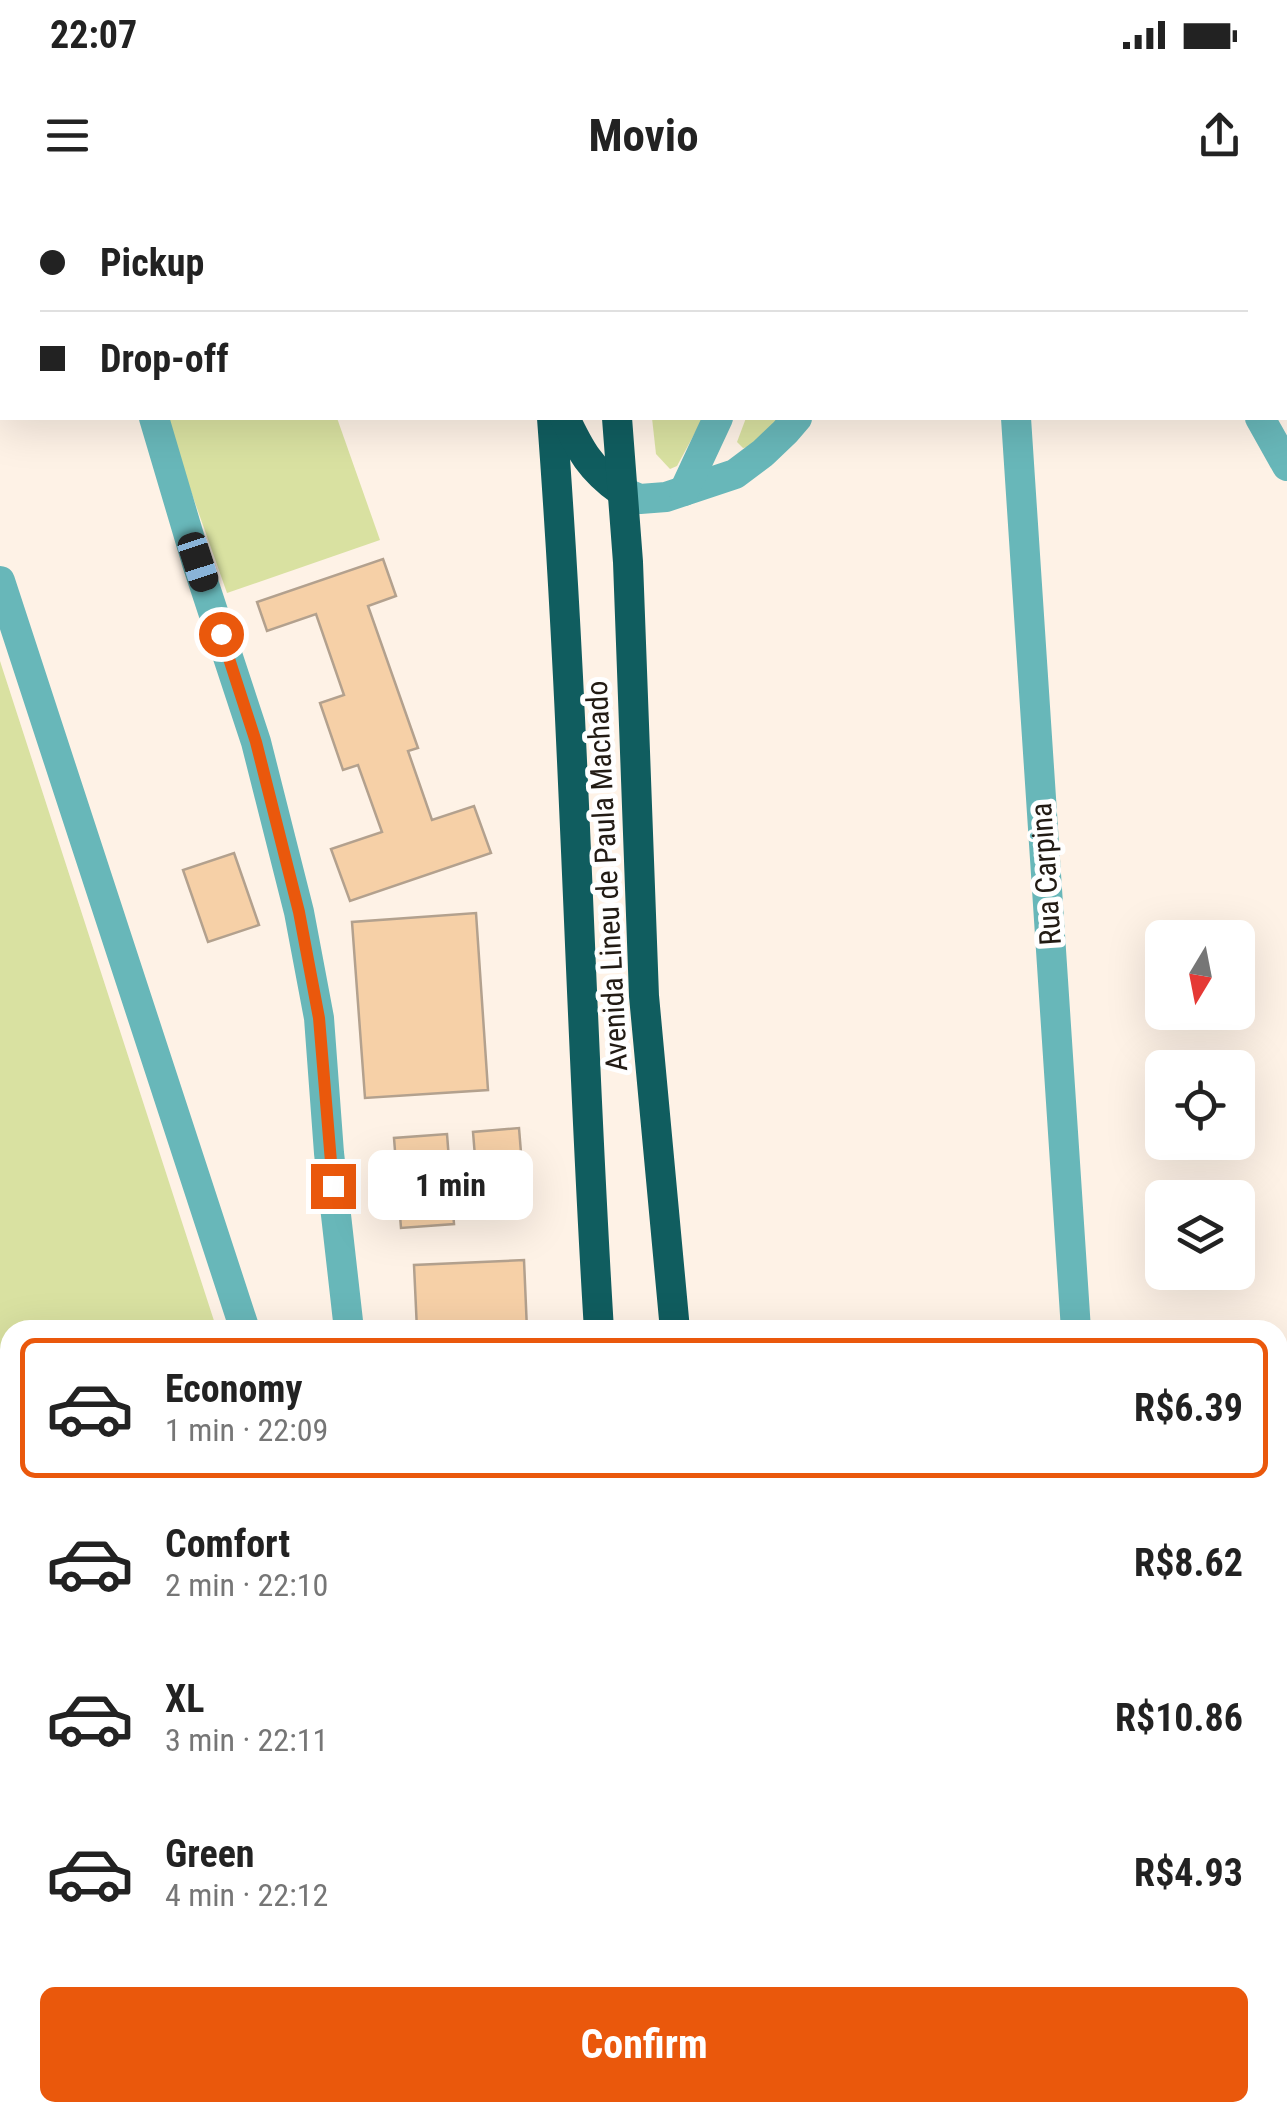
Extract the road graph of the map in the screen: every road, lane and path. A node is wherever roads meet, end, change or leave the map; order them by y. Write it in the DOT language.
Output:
graph roads {
  1 [pos="155,420"];
  2 [pos="552,420"];
  3 [pos="565,420"];
  4 [pos="617,420"];
  5 [pos="717,420"];
  6 [pos="795,420"];
  7 [pos="1016,420"];
  8 [pos="1261,420"];
  9 [pos="1287,466"];
  10 [pos="621,491"];
  11 [pos="684,492"];
  12 [pos="0,582"];
  13 [pos="242,1320"];
  14 [pos="349,1320"];
  15 [pos="599,1320"];
  16 [pos="674,1320"];
  17 [pos="1075,1320"];
  1 -- 14 [label="street"];
  2 -- 15 [label="highway, Avenida Lineu de Paula Machado"];
  3 -- 10 [label="highway"];
  4 -- 10 [label="highway, Avenida Lineu de Paula Machado"];
  5 -- 11 [label="street"];
  6 -- 11 [label="street"];
  7 -- 17 [label="street, Rua Carpina"];
  8 -- 9 [label="street"];
  10 -- 11 [label="street"];
  10 -- 16 [label="highway, Avenida Lineu de Paula Machado"];
  12 -- 13 [label="street"];
}
